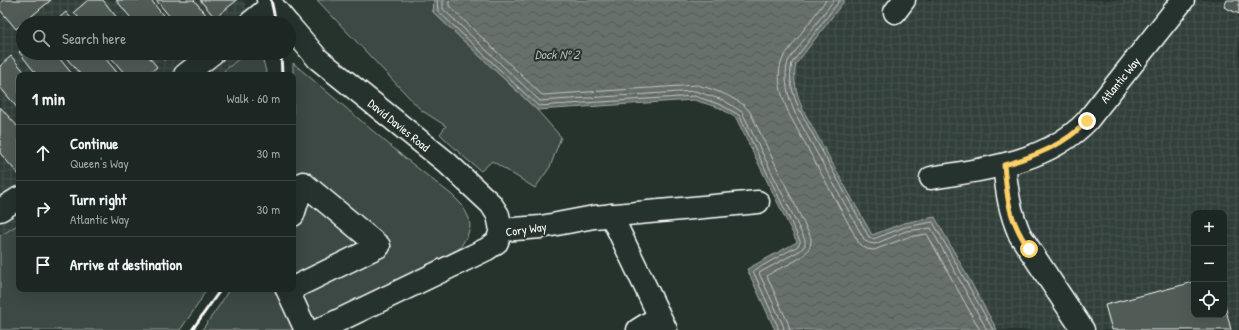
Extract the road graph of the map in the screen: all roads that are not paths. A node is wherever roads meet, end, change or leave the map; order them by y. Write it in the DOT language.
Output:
graph roads {
  1 [pos="1183,0"];
  2 [pos="270,2"];
  3 [pos="257,16"];
  4 [pos="281,16"];
  5 [pos="296,34"];
  6 [pos="204,60"];
  7 [pos="189,72"];
  8 [pos="1004,165"];
  9 [pos="931,178"];
  10 [pos="16,200"];
  11 [pos="758,202"];
  12 [pos="296,206"];
  13 [pos="0,210"];
  14 [pos="611,215"];
  15 [pos="501,230"];
  16 [pos="296,286"];
  17 [pos="291,292"];
  18 [pos="662,324"];
  19 [pos="306,330"];
  20 [pos="319,330"];
  21 [pos="638,330"];
  22 [pos="1083,330"];
  1 -- 8 [label="street, Atlantic Way"];
  2 -- 3 [label="street"];
  2 -- 4 [label="street, David Davies Road"];
  5 -- 15 [label="street, David Davies Road"];
  6 -- 7 [label="street"];
  8 -- 9 [label="street, Atlantic Way"];
  8 -- 22 [label="street"];
  10 -- 13 [label="street"];
  11 -- 14 [label="street, Cory Way"];
  12 -- 16 [label="street"];
  14 -- 15 [label="street, Cory Way"];
  14 -- 18 [label="street"];
  15 -- 20 [label="street, Cory Way"];
  17 -- 19 [label="street"];
  18 -- 21 [label="street"];
}
